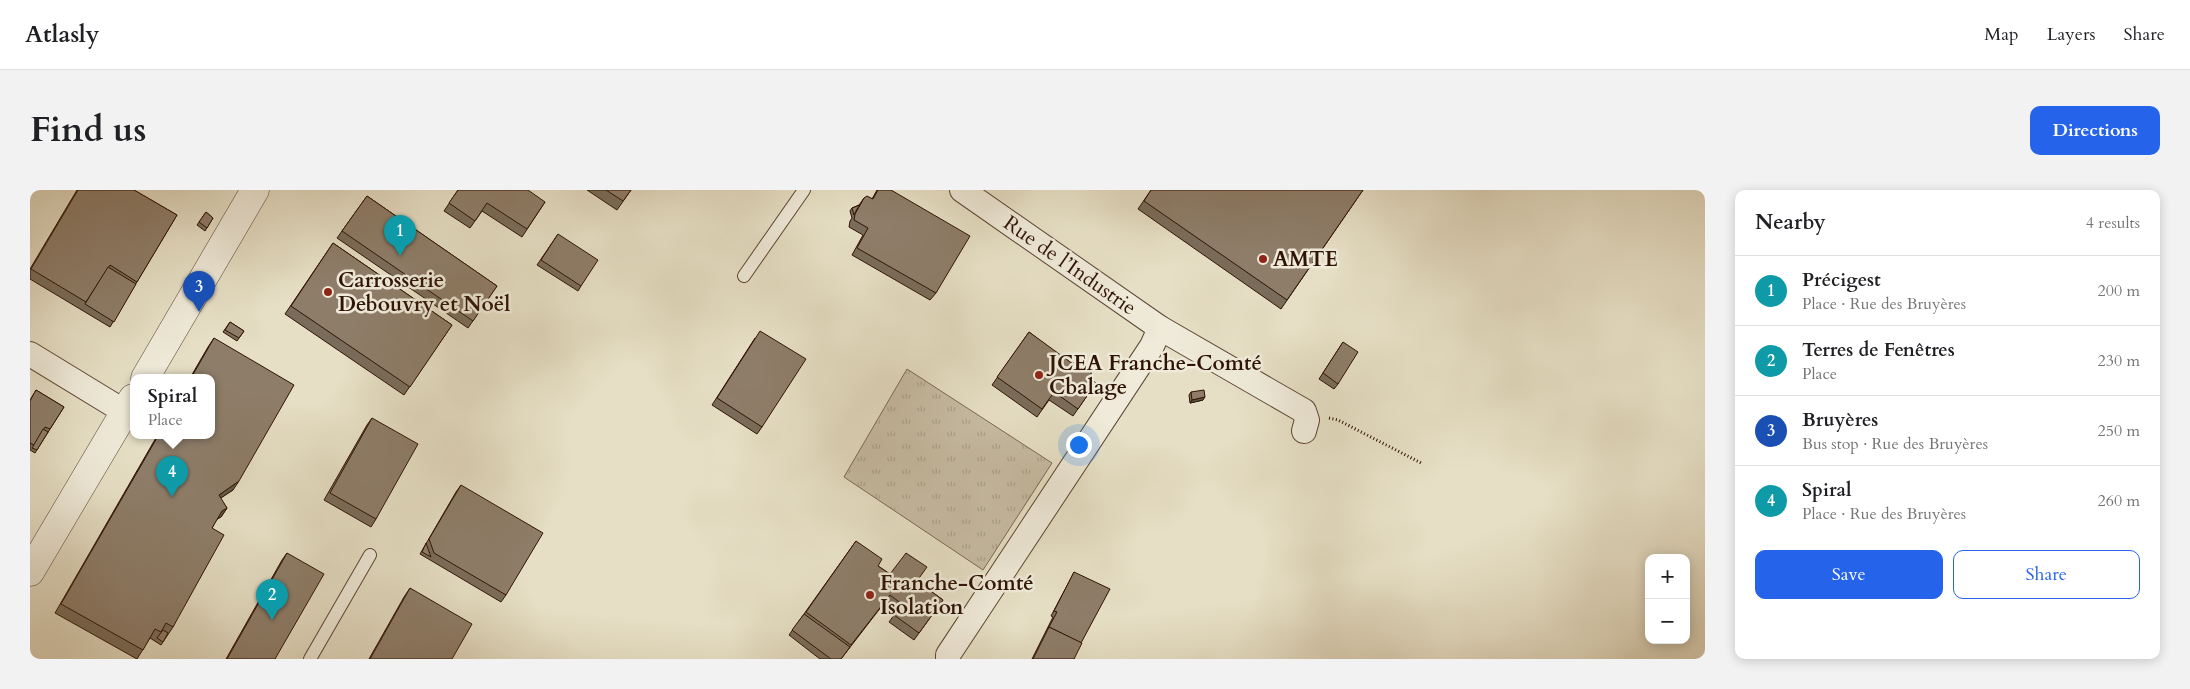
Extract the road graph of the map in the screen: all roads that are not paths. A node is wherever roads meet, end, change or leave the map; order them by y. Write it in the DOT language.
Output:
graph roads {
  1 [pos="255,190"];
  2 [pos="804,190"];
  3 [pos="962,190"];
  4 [pos="744,276"];
  5 [pos="1156,337"];
  6 [pos="30,354"];
  7 [pos="147,374"];
  8 [pos="129,405"];
  9 [pos="1304,421"];
  10 [pos="370,556"];
  11 [pos="30,572"];
  12 [pos="310,659"];
  13 [pos="948,659"];
  1 -- 7 [label="street"];
  2 -- 4 [label="lane"];
  3 -- 5 [label="street, Rue de l’Industrie"];
  5 -- 9 [label="street, Rue de l’Industrie"];
  5 -- 13 [label="street"];
  6 -- 8 [label="street"];
  8 -- 11 [label="street"];
  10 -- 12 [label="lane"];
}
